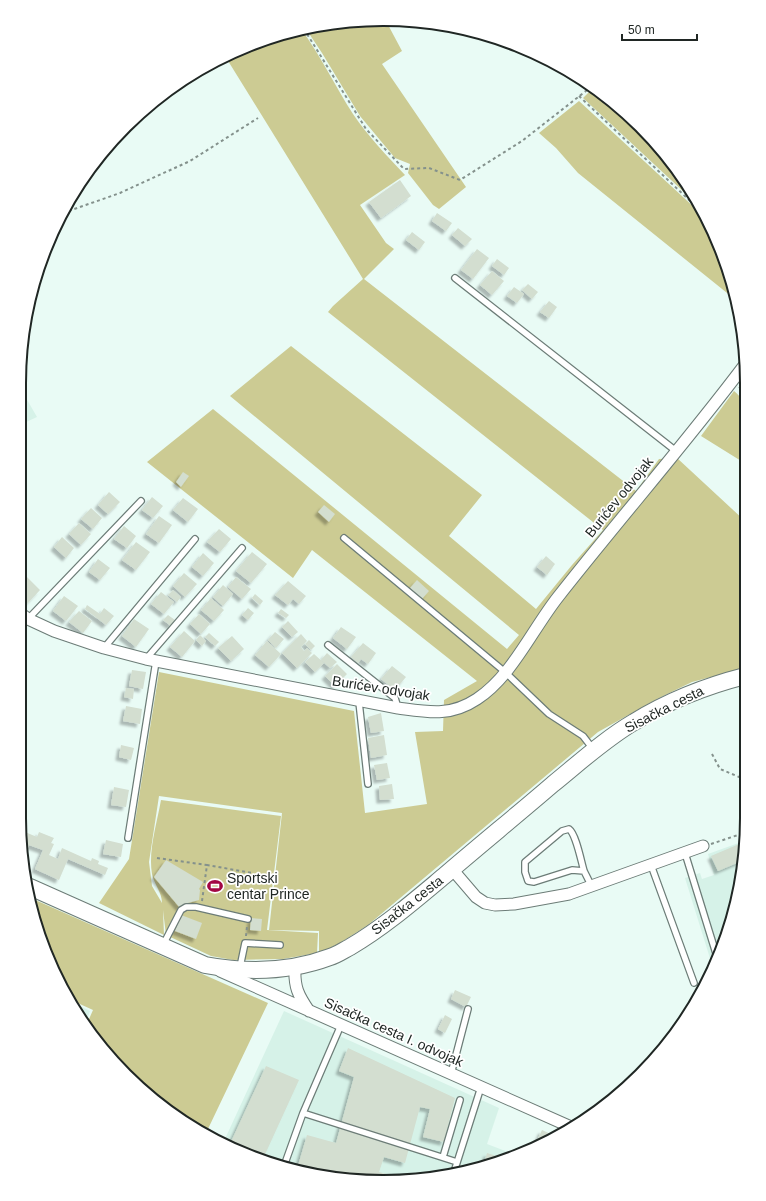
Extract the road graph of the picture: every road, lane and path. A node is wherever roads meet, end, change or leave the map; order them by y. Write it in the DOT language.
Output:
graph roads {
  1 [pos="307,34"];
  2 [pos="587,90"];
  3 [pos="579,96"];
  4 [pos="258,118"];
  5 [pos="689,200"];
  6 [pos="70,212"];
  7 [pos="455,278"];
  8 [pos="739,371"];
  9 [pos="676,451"];
  10 [pos="141,501"];
  11 [pos="195,538"];
  12 [pos="344,538"];
  13 [pos="242,548"];
  14 [pos="26,614"];
  15 [pos="26,617"];
  16 [pos="328,645"];
  17 [pos="104,648"];
  18 [pos="151,660"];
  19 [pos="505,672"];
  20 [pos="740,677"];
  21 [pos="359,702"];
  22 [pos="398,708"];
  23 [pos="594,750"];
  24 [pos="712,754"];
  25 [pos="740,777"];
  26 [pos="368,784"];
  27 [pos="739,834"];
  28 [pos="128,838"];
  29 [pos="702,846"];
  30 [pos="685,853"];
  31 [pos="157,858"];
  32 [pos="207,865"];
  33 [pos="651,865"];
  34 [pos="452,869"];
  35 [pos="584,871"];
  36 [pos="252,873"];
  37 [pos="591,885"];
  38 [pos="33,888"];
  39 [pos="202,896"];
  40 [pos="248,919"];
  41 [pos="245,943"];
  42 [pos="163,945"];
  43 [pos="280,945"];
  44 [pos="715,950"];
  45 [pos="205,965"];
  46 [pos="295,967"];
  47 [pos="239,970"];
  48 [pos="694,983"];
  49 [pos="468,1009"];
  50 [pos="309,1011"];
  51 [pos="341,1025"];
  52 [pos="451,1074"];
  53 [pos="481,1087"];
  54 [pos="460,1100"];
  55 [pos="303,1114"];
  56 [pos="566,1125"];
  57 [pos="443,1157"];
  58 [pos="286,1161"];
  59 [pos="457,1162"];
  60 [pos="455,1167"];
  1 -- 3 [label="path"];
  2 -- 3 [label="path"];
  3 -- 5 [label="path"];
  4 -- 6 [label="path"];
  7 -- 9 [label="lane"];
  8 -- 9 [label="street, Burićev odvojak"];
  9 -- 19 [label="street, Burićev odvojak"];
  10 -- 14 [label="lane"];
  11 -- 17 [label="lane"];
  12 -- 19 [label="lane"];
  13 -- 18 [label="lane"];
  15 -- 17 [label="street, Burićev odvojak"];
  16 -- 22 [label="lane"];
  17 -- 18 [label="street, Burićev odvojak"];
  18 -- 21 [label="street, Burićev odvojak"];
  18 -- 28 [label="lane"];
  19 -- 22 [label="street, Burićev odvojak"];
  19 -- 23 [label="lane"];
  20 -- 23 [label="main road, Sisačka cesta"];
  21 -- 22 [label="street, Burićev odvojak"];
  21 -- 26 [label="lane"];
  23 -- 34 [label="main road, Sisačka cesta"];
  24 -- 25 [label="path"];
  27 -- 29 [label="path"];
  29 -- 30 [label="street"];
  30 -- 33 [label="street"];
  30 -- 44 [label="lane"];
  31 -- 32 [label="path"];
  32 -- 36 [label="path"];
  32 -- 39 [label="path"];
  33 -- 37 [label="street"];
  33 -- 48 [label="lane"];
  34 -- 37 [label="street"];
  34 -- 46 [label="main road, Sisačka cesta"];
  35 -- 35 [label="lane"];
  35 -- 37 [label="lane"];
  38 -- 42 [label="main road, Sisačka cesta"];
  40 -- 41 [label="path"];
  40 -- 42 [label="lane"];
  41 -- 43 [label="lane"];
  41 -- 47 [label="lane"];
  42 -- 45 [label="main road, Sisačka cesta"];
  45 -- 47 [label="main road, Sisačka cesta"];
  45 -- 50 [label="street, Sisačka cesta I. odvojak"];
  46 -- 47 [label="main road, Sisačka cesta"];
  46 -- 50 [label="street"];
  49 -- 52 [label="lane"];
  50 -- 51 [label="street, Sisačka cesta I. odvojak"];
  51 -- 52 [label="street, Sisačka cesta I. odvojak"];
  51 -- 55 [label="lane"];
  52 -- 53 [label="street, Sisačka cesta I. odvojak"];
  53 -- 56 [label="street, Sisačka cesta I. odvojak"];
  53 -- 59 [label="lane"];
  54 -- 57 [label="lane"];
  55 -- 57 [label="lane"];
  55 -- 58 [label="lane"];
  57 -- 59 [label="lane"];
  59 -- 60 [label="lane"];
}
